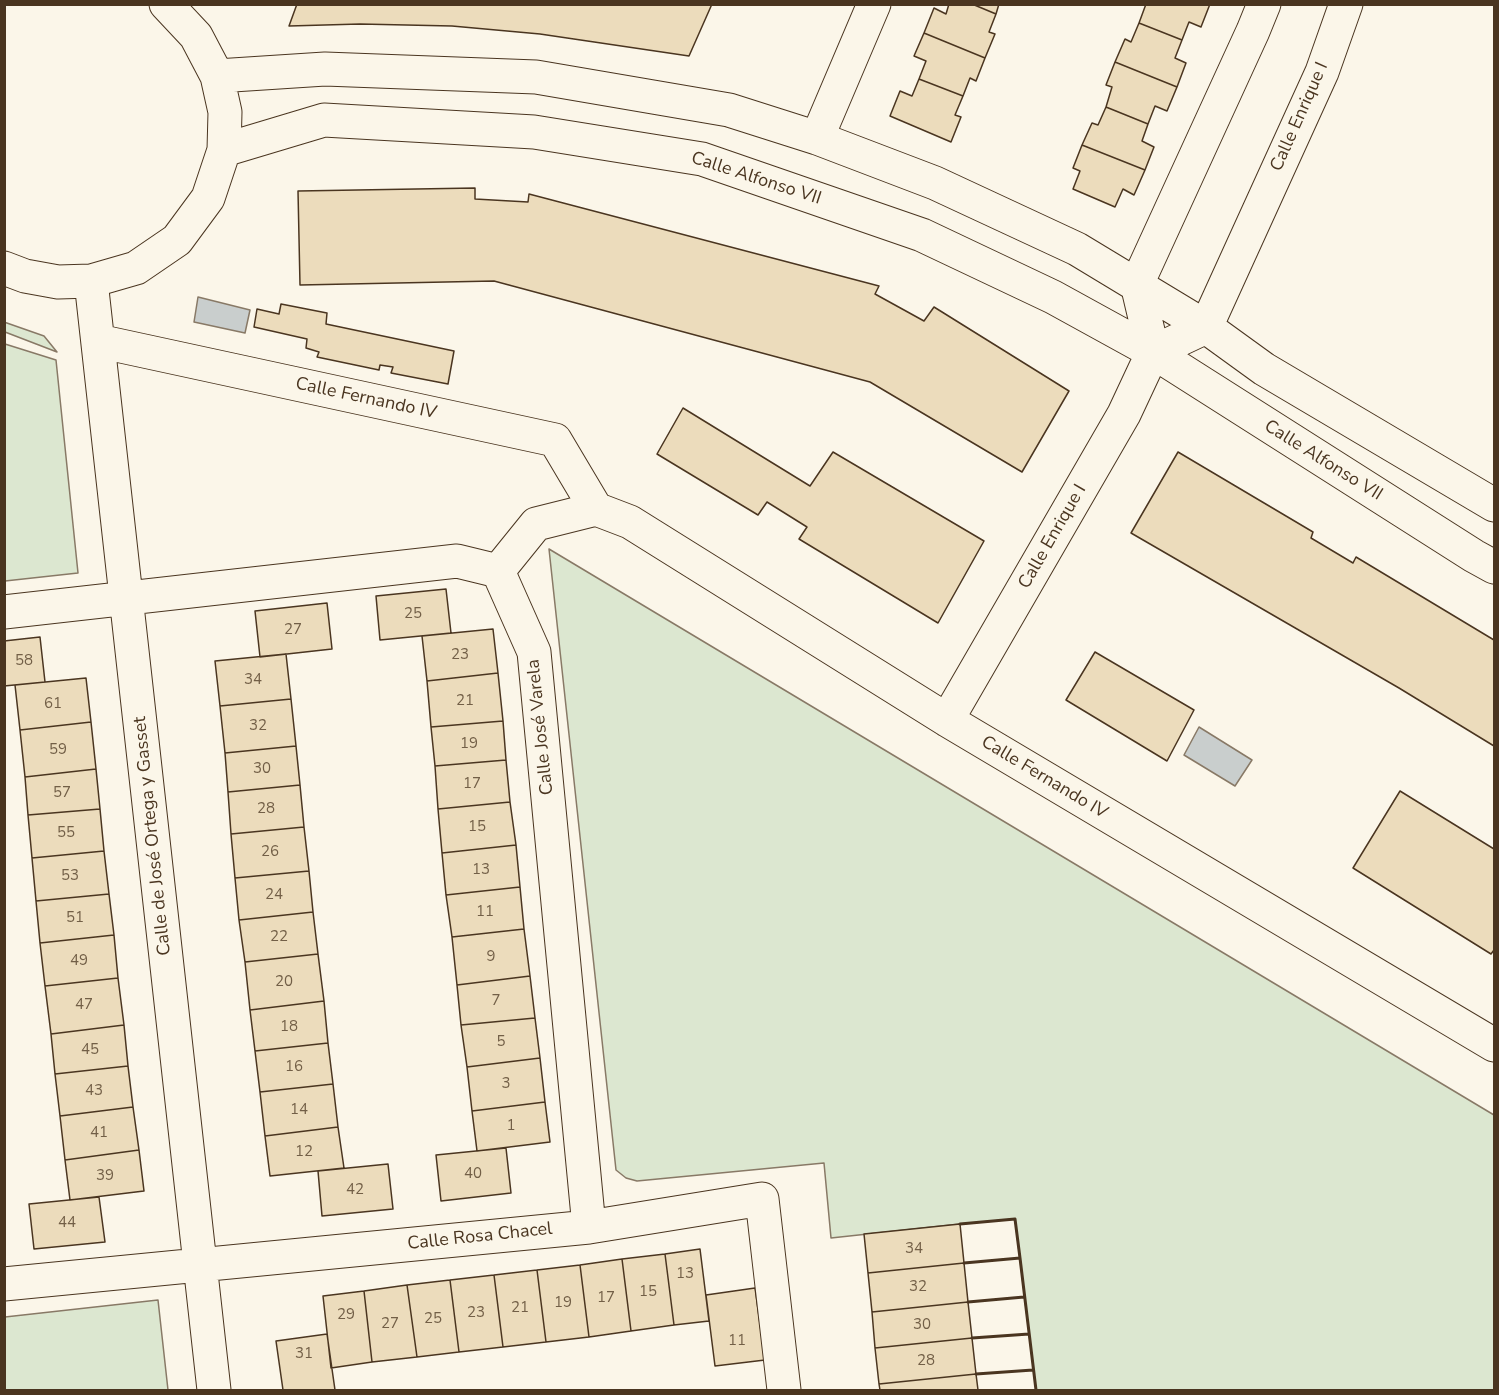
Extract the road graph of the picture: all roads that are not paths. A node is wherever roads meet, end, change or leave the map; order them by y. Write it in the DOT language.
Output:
graph roads {
  1 [pos="874,4"];
  2 [pos="1264,4"];
  3 [pos="1346,4"];
  4 [pos="168,5"];
  5 [pos="217,75"];
  6 [pos="817,138"];
  7 [pos="224,150"];
  8 [pos="4,268"];
  9 [pos="91,281"];
  10 [pos="1137,284"];
  11 [pos="1206,327"];
  12 [pos="98,341"];
  13 [pos="1153,352"];
  14 [pos="1494,505"];
  15 [pos="596,509"];
  16 [pos="1494,567"];
  17 [pos="498,571"];
  18 [pos="126,597"];
  19 [pos="4,612"];
  20 [pos="948,720"];
  21 [pos="1494,1045"];
  22 [pos="589,1227"];
  23 [pos="200,1265"];
  24 [pos="4,1284"];
  25 [pos="214,1390"];
  26 [pos="784,1390"];
  1 -- 6 [label="street"];
  2 -- 10 [label="street"];
  3 -- 11 [label="street, Calle Enrique I"];
  4 -- 5 [label="street"];
  5 -- 6 [label="street"];
  5 -- 7 [label="street"];
  6 -- 10 [label="street"];
  7 -- 9 [label="street"];
  7 -- 13 [label="street, Calle Alfonso VII"];
  8 -- 9 [label="street"];
  9 -- 12 [label="street, Calle de José Ortega y Gasset"];
  10 -- 11 [label="street"];
  10 -- 13 [label="street"];
  11 -- 13 [label="street"];
  11 -- 14 [label="street"];
  12 -- 15 [label="street, Calle Fernando IV"];
  12 -- 18 [label="street, Calle de José Ortega y Gasset"];
  13 -- 16 [label="street, Calle Alfonso VII"];
  13 -- 20 [label="street, Calle Enrique I"];
  15 -- 17 [label="street"];
  15 -- 20 [label="street, Calle Fernando IV"];
  17 -- 18 [label="street"];
  17 -- 22 [label="street, Calle José Varela"];
  18 -- 19 [label="street"];
  18 -- 23 [label="street, Calle de José Ortega y Gasset"];
  20 -- 21 [label="street, Calle Fernando IV"];
  22 -- 23 [label="street, Calle Rosa Chacel"];
  22 -- 26 [label="street, Calle Rosa Chacel"];
  23 -- 24 [label="street, Calle Rosa Chacel"];
  23 -- 25 [label="street, Calle de José Ortega y Gasset"];
}
